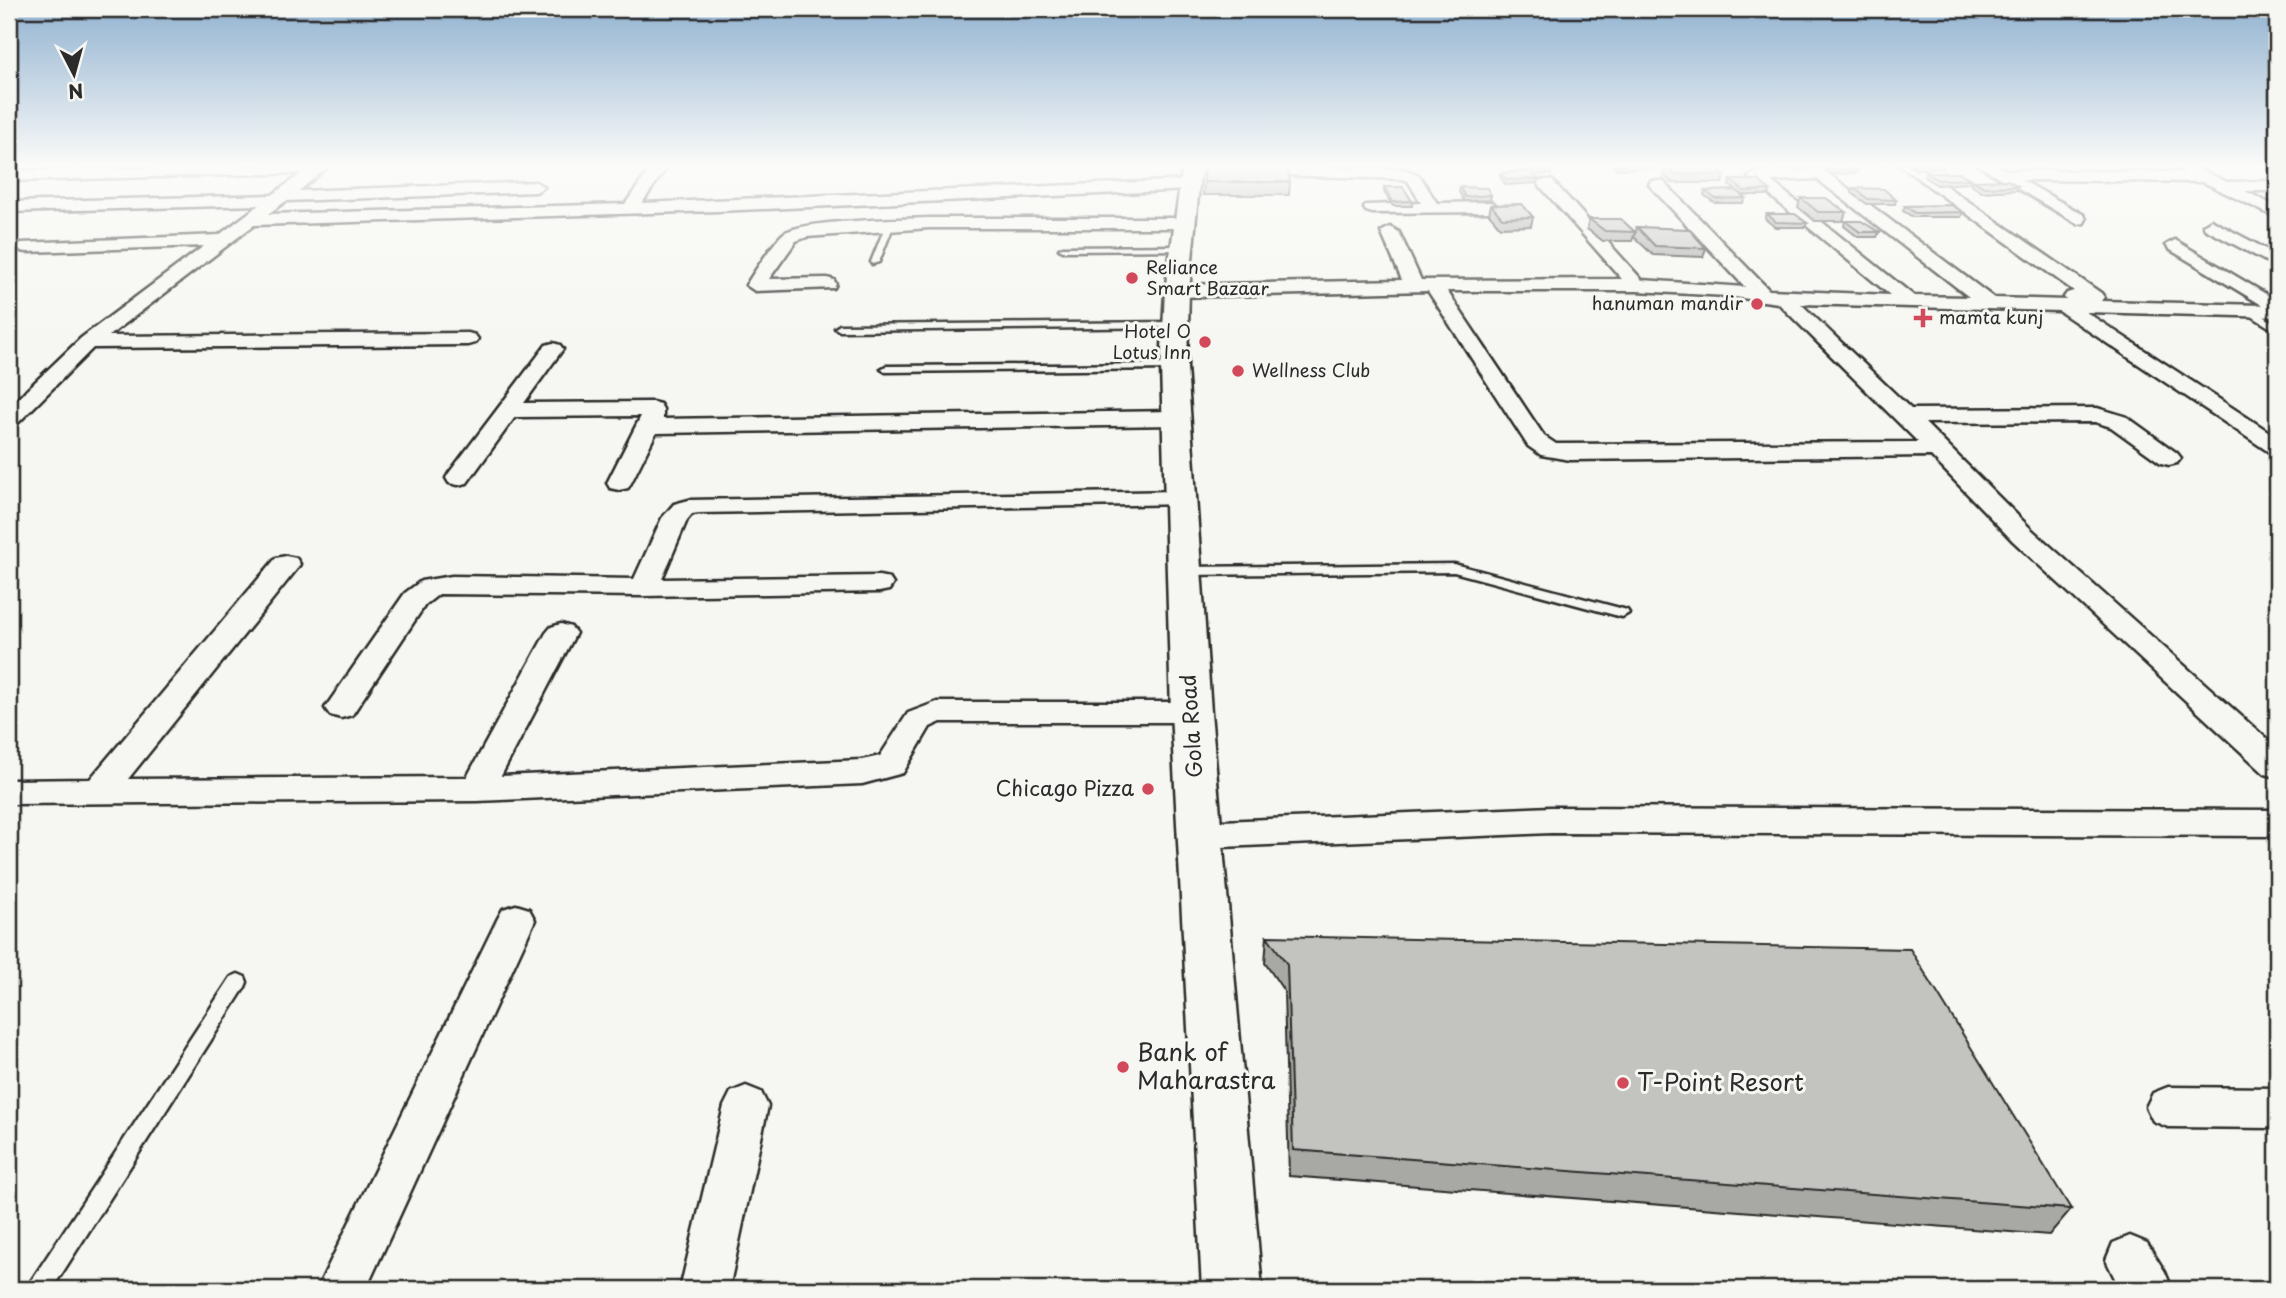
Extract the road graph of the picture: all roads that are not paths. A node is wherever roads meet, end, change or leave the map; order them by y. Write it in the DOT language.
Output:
graph roads {
  1 [pos="243,225"];
  2 [pos="890,225"];
  3 [pos="900,225"];
  4 [pos="1142,225"];
  5 [pos="1181,225"];
  6 [pos="1583,225"];
  7 [pos="1699,225"];
  8 [pos="1815,225"];
  9 [pos="1887,225"];
  10 [pos="1991,225"];
  11 [pos="2211,225"];
  12 [pos="1390,232"];
  13 [pos="223,240"];
  14 [pos="2175,245"];
  15 [pos="27,247"];
  16 [pos="1063,249"];
  17 [pos="875,262"];
  18 [pos="2277,262"];
  19 [pos="827,284"];
  20 [pos="1637,285"];
  21 [pos="1424,286"];
  22 [pos="1774,297"];
  23 [pos="2094,297"];
  24 [pos="1985,299"];
  25 [pos="1909,301"];
  26 [pos="2066,306"];
  27 [pos="2268,306"];
  28 [pos="1176,308"];
  29 [pos="840,328"];
  30 [pos="2277,330"];
  31 [pos="468,339"];
  32 [pos="88,342"];
  33 [pos="553,349"];
  34 [pos="1174,367"];
  35 [pos="886,369"];
  36 [pos="508,410"];
  37 [pos="1905,416"];
  38 [pos="9,418"];
  39 [pos="1176,418"];
  40 [pos="648,426"];
  41 [pos="2277,447"];
  42 [pos="1938,449"];
  43 [pos="2169,458"];
  44 [pos="458,478"];
  45 [pos="619,483"];
  46 [pos="1179,499"];
  47 [pos="286,564"];
  48 [pos="1184,571"];
  49 [pos="879,584"];
  50 [pos="644,588"];
  51 [pos="1622,613"];
  52 [pos="561,633"];
  53 [pos="341,708"];
  54 [pos="1191,712"];
  55 [pos="2277,766"];
  56 [pos="477,789"];
  57 [pos="9,792"];
  58 [pos="99,792"];
  59 [pos="2277,822"];
  60 [pos="1199,835"];
  61 [pos="516,920"];
  62 [pos="238,982"];
  63 [pos="746,1106"];
  64 [pos="2168,1107"];
  65 [pos="2277,1108"];
  66 [pos="39,1289"];
  67 [pos="341,1289"];
  68 [pos="704,1289"];
  69 [pos="1232,1289"];
  1 -- 13 [label="street"];
  2 -- 3 [label="street"];
  2 -- 17 [label="lane"];
  2 -- 19 [label="street"];
  4 -- 16 [label="lane"];
  5 -- 28 [label="street, Gola Road"];
  6 -- 20 [label="street"];
  7 -- 22 [label="street"];
  8 -- 25 [label="street"];
  9 -- 24 [label="street"];
  10 -- 23 [label="street"];
  11 -- 18 [label="street"];
  12 -- 21 [label="street"];
  13 -- 15 [label="street"];
  13 -- 32 [label="street"];
  14 -- 27 [label="street"];
  20 -- 21 [label="street"];
  20 -- 22 [label="street"];
  21 -- 28 [label="street"];
  21 -- 42 [label="street"];
  22 -- 25 [label="street"];
  22 -- 37 [label="street"];
  23 -- 24 [label="street"];
  23 -- 27 [label="street"];
  24 -- 25 [label="street"];
  24 -- 26 [label="street"];
  26 -- 27 [label="street"];
  26 -- 41 [label="street"];
  27 -- 30 [label="lane"];
  28 -- 29 [label="lane"];
  28 -- 34 [label="street, Gola Road"];
  31 -- 32 [label="street"];
  32 -- 38 [label="street"];
  33 -- 36 [label="street"];
  34 -- 35 [label="lane"];
  34 -- 39 [label="street, Gola Road"];
  36 -- 40 [label="street"];
  36 -- 44 [label="street"];
  37 -- 42 [label="street"];
  37 -- 43 [label="street"];
  39 -- 40 [label="street"];
  39 -- 46 [label="street, Gola Road"];
  40 -- 45 [label="street"];
  42 -- 55 [label="street"];
  46 -- 48 [label="street, Gola Road"];
  46 -- 50 [label="street"];
  47 -- 58 [label="street"];
  48 -- 51 [label="lane"];
  48 -- 54 [label="street, Gola Road"];
  49 -- 50 [label="street"];
  50 -- 53 [label="street"];
  52 -- 56 [label="street"];
  54 -- 56 [label="street"];
  54 -- 60 [label="street, Gola Road"];
  56 -- 58 [label="street"];
  57 -- 58 [label="street"];
  59 -- 60 [label="street"];
  60 -- 69 [label="street, Gola Road"];
  61 -- 67 [label="street"];
  62 -- 66 [label="lane"];
  63 -- 68 [label="street"];
  64 -- 65 [label="street"];
}
